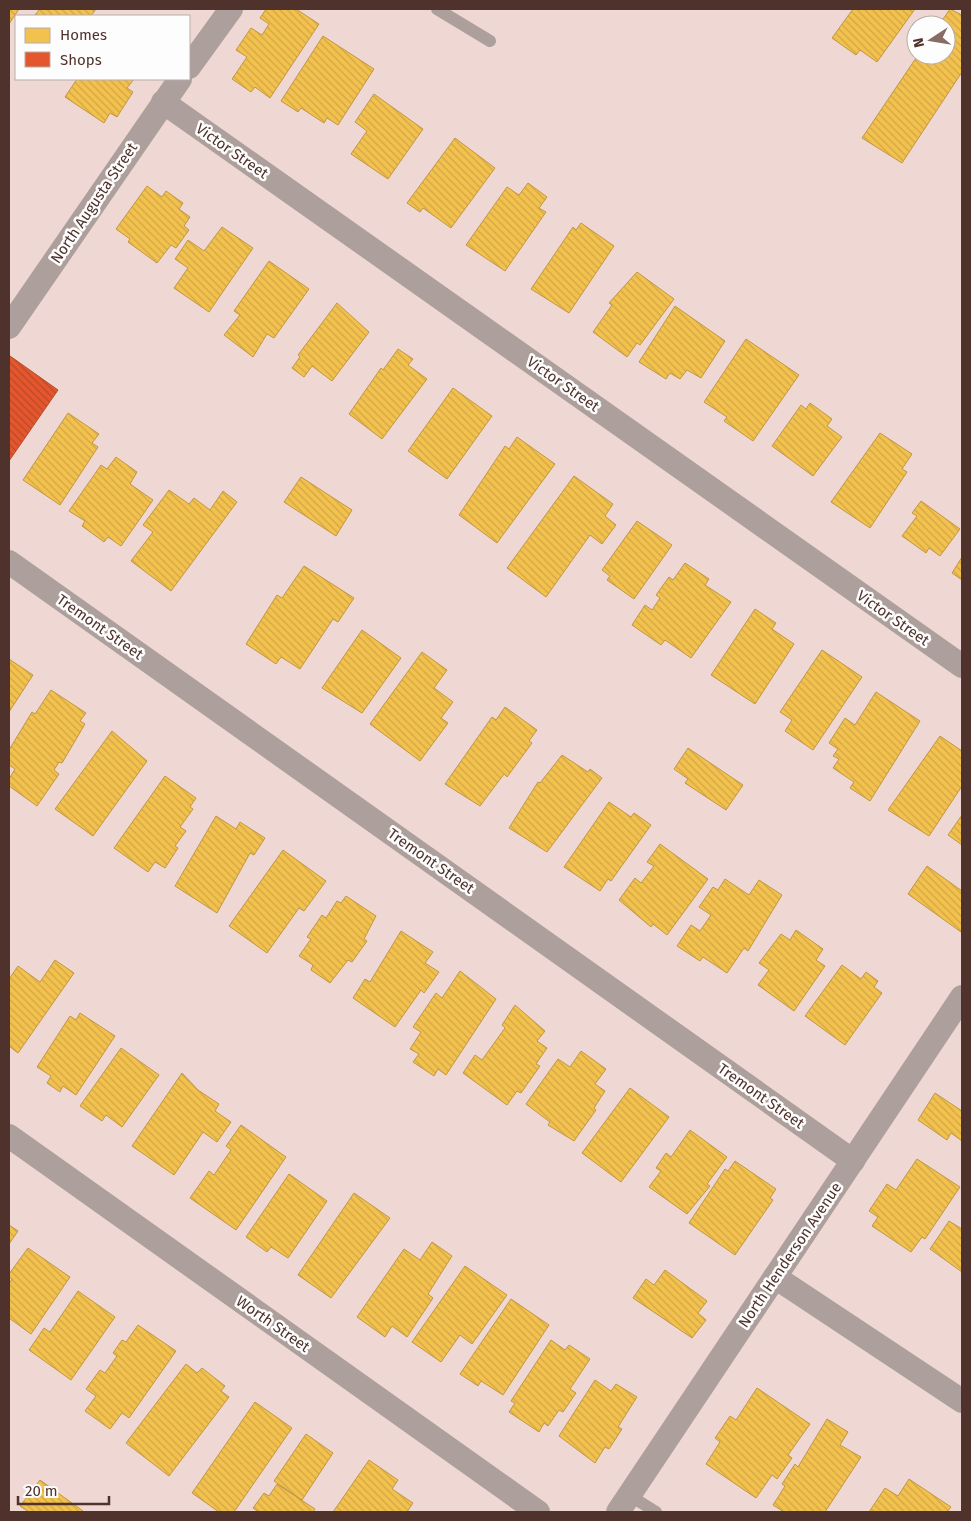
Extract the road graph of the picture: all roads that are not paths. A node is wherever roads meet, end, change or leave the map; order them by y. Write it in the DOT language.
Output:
graph roads {
  1 [pos="436,9"];
  2 [pos="225,11"];
  3 [pos="490,41"];
  4 [pos="190,65"];
  5 [pos="179,80"];
  6 [pos="163,102"];
  7 [pos="9,327"];
  8 [pos="9,562"];
  9 [pos="962,666"];
  10 [pos="962,997"];
  11 [pos="9,1136"];
  12 [pos="853,1161"];
  13 [pos="775,1277"];
  14 [pos="962,1401"];
  15 [pos="624,1504"];
  16 [pos="538,1512"];
  17 [pos="656,1512"];
  1 -- 3 [label="lane"];
  2 -- 4 [label="street"];
  5 -- 6 [label="street, North Augusta Street"];
  6 -- 7 [label="street, North Augusta Street"];
  6 -- 9 [label="street, Victor Street"];
  8 -- 12 [label="street, Tremont Street"];
  10 -- 12 [label="street, North Henderson Avenue"];
  11 -- 16 [label="street, Worth Street"];
  12 -- 13 [label="street, North Henderson Avenue"];
  13 -- 14 [label="street"];
  13 -- 15 [label="street, North Henderson Avenue"];
  15 -- 17 [label="lane"];
}
